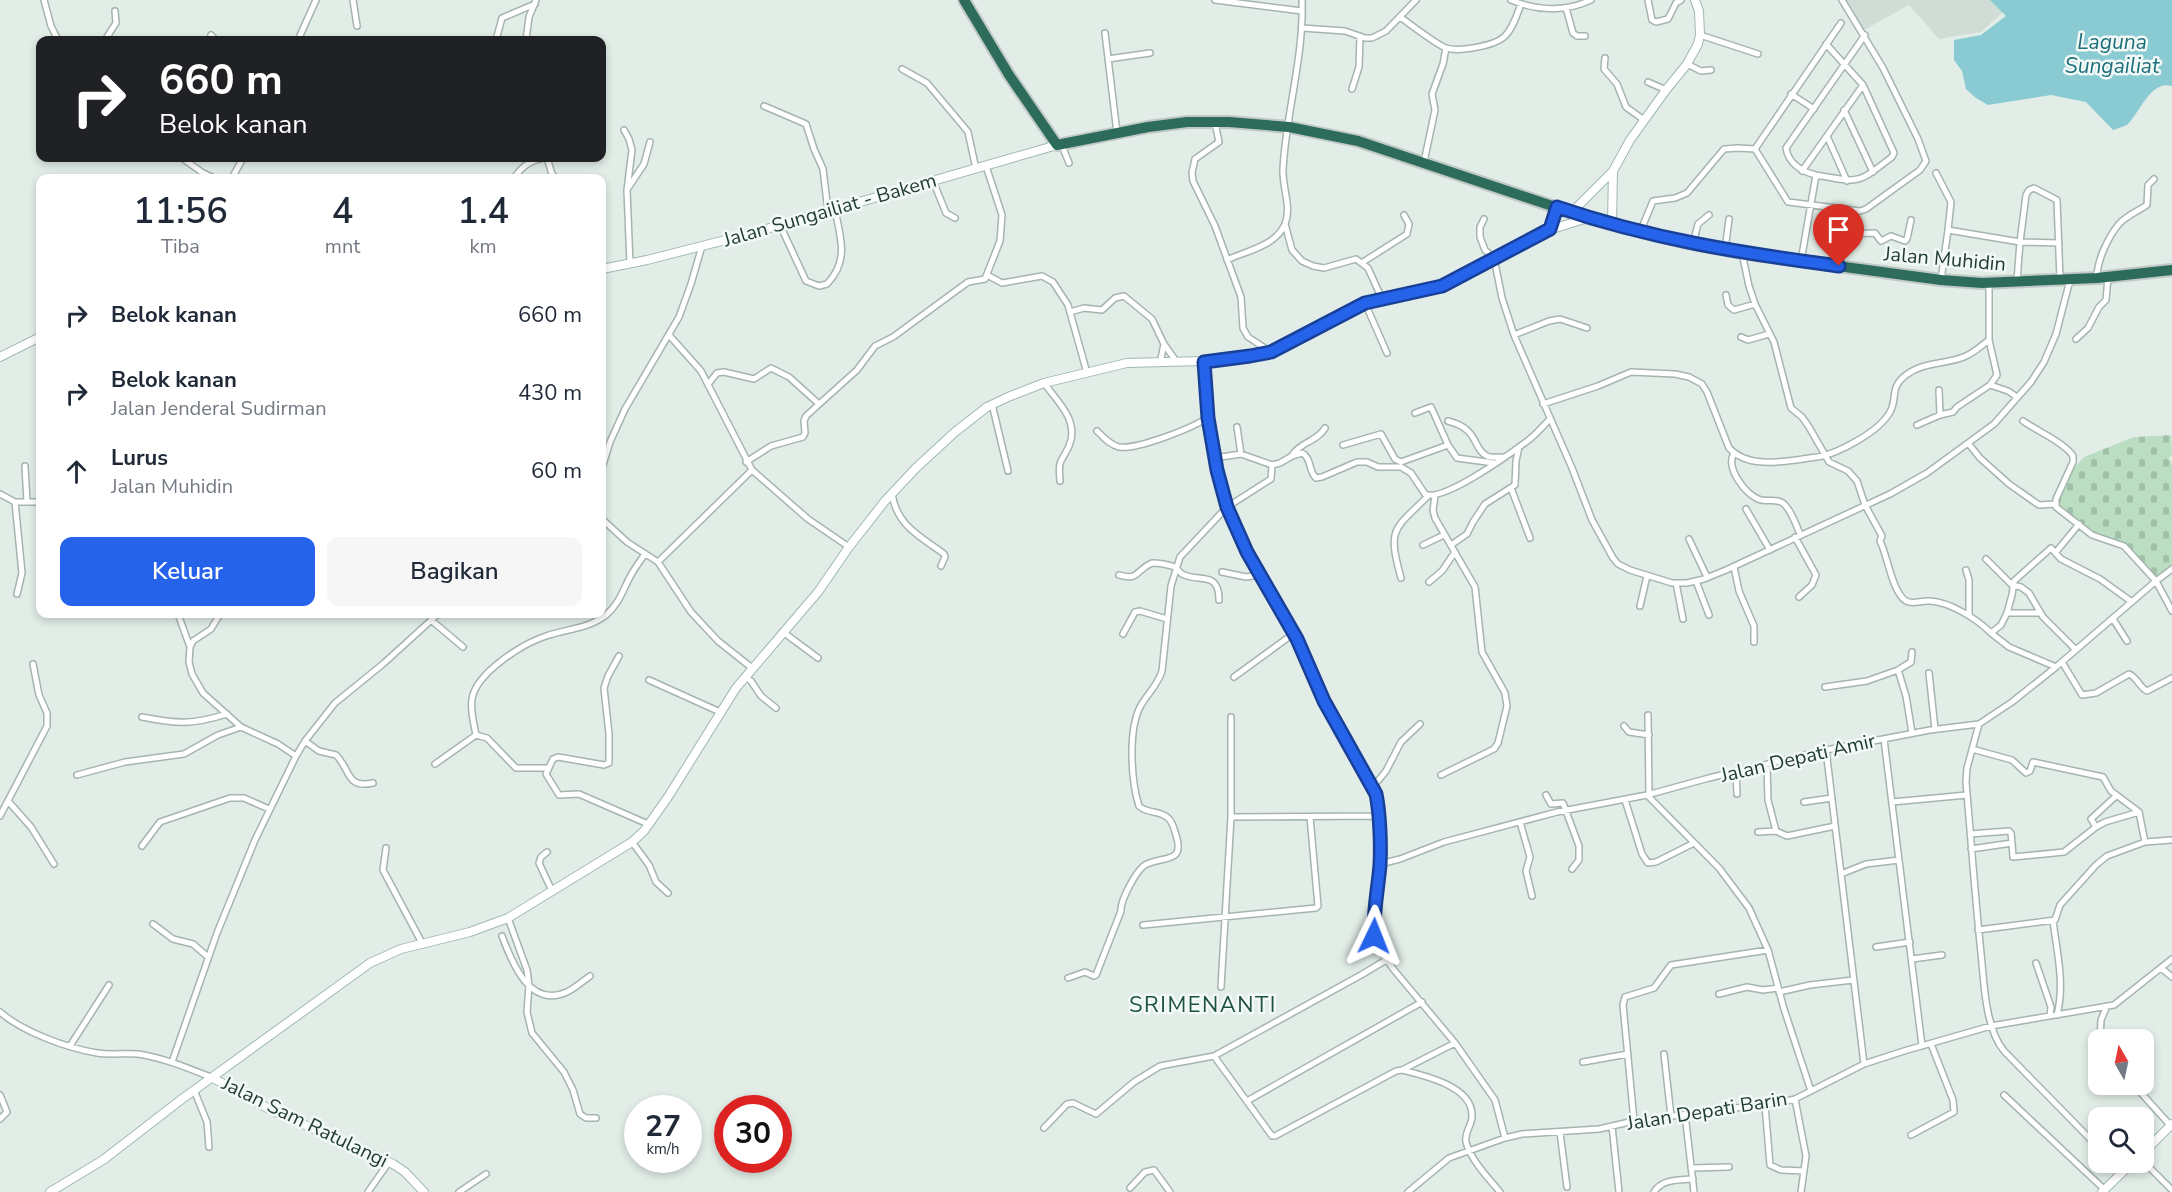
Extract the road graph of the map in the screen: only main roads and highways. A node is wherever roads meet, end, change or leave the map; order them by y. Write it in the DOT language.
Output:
graph roads {
  1 [pos="1695,0"];
  2 [pos="965,1"];
  3 [pos="1059,144"];
  4 [pos="1613,171"];
  5 [pos="1557,207"];
  6 [pos="1572,212"];
  7 [pos="1588,218"];
  8 [pos="1612,223"];
  9 [pos="1550,229"];
  10 [pos="606,268"];
  11 [pos="2172,270"];
  12 [pos="36,339"];
  13 [pos="0,357"];
  14 [pos="213,1078"];
  15 [pos="2171,1125"];
  16 [pos="2154,1142"];
  17 [pos="2122,1173"];
  18 [pos="2103,1191"];
  19 [pos="50,1192"];
  20 [pos="424,1192"];
  1 -- 4 [label="main road"];
  2 -- 3 [label="highway"];
  3 -- 5 [label="highway, Jalan Muhidin"];
  3 -- 10 [label="main road, Jalan Sungailiat - Bakem"];
  4 -- 6 [label="main road"];
  4 -- 8 [label="main road"];
  5 -- 6 [label="highway, Jalan Muhidin"];
  5 -- 9 [label="main road"];
  6 -- 7 [label="highway, Jalan Muhidin"];
  7 -- 8 [label="highway, Jalan Muhidin"];
  7 -- 9 [label="main road"];
  8 -- 11 [label="highway, Jalan Muhidin"];
  9 -- 14 [label="main road"];
  12 -- 13 [label="main road"];
  14 -- 19 [label="main road"];
  14 -- 20 [label="main road, Jalan Sam Ratulangi"];
  15 -- 16 [label="main road"];
  17 -- 18 [label="main road"];
}
